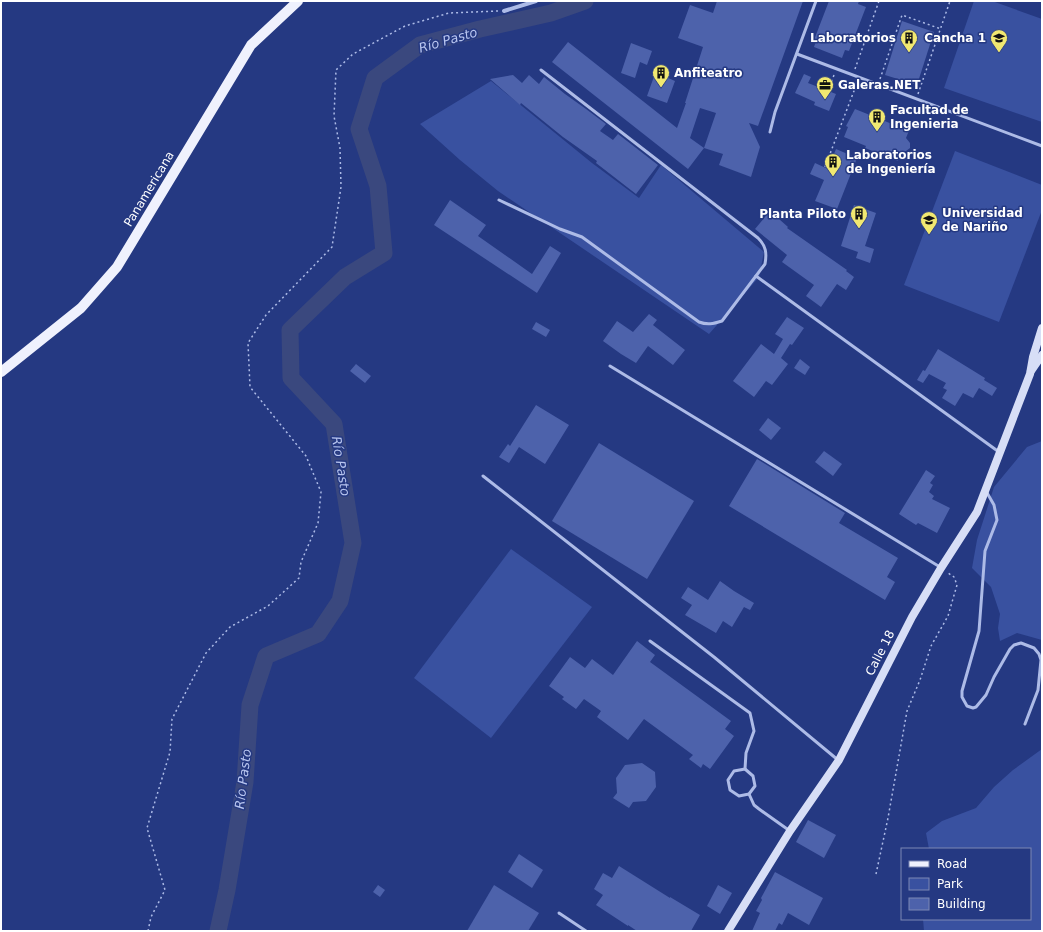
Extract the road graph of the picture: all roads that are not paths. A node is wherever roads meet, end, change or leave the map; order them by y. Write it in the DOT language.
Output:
graph roads {
  1 [pos="298,1"];
  2 [pos="536,1"];
  3 [pos="816,1"];
  4 [pos="504,11"];
  5 [pos="797,54"];
  6 [pos="541,70"];
  7 [pos="770,132"];
  8 [pos="1042,146"];
  9 [pos="499,200"];
  10 [pos="756,276"];
  11 [pos="1042,328"];
  12 [pos="1041,359"];
  13 [pos="610,366"];
  14 [pos="1,372"];
  15 [pos="1030,374"];
  16 [pos="1000,452"];
  17 [pos="483,476"];
  18 [pos="985,489"];
  19 [pos="941,568"];
  20 [pos="650,641"];
  21 [pos="1025,724"];
  22 [pos="839,760"];
  23 [pos="745,769"];
  24 [pos="749,794"];
  25 [pos="790,831"];
  26 [pos="559,913"];
  27 [pos="586,931"];
  28 [pos="728,931"];
  1 -- 14 [label="main road, Panamericana"];
  2 -- 4 [label="street"];
  3 -- 5 [label="lane"];
  5 -- 7 [label="lane"];
  5 -- 8 [label="lane"];
  6 -- 10 [label="lane"];
  9 -- 10 [label="lane"];
  10 -- 16 [label="lane"];
  11 -- 15 [label="main road, Calle 18"];
  12 -- 15 [label="main road, Calle 18"];
  13 -- 19 [label="lane"];
  15 -- 16 [label="main road, Calle 18"];
  16 -- 18 [label="main road, Calle 18"];
  17 -- 22 [label="lane"];
  18 -- 19 [label="main road, Calle 18"];
  18 -- 21 [label="lane"];
  19 -- 22 [label="main road, Calle 18"];
  20 -- 23 [label="lane"];
  22 -- 25 [label="main road, Calle 18"];
  23 -- 24 [label="lane"];
  23 -- 24 [label="lane"];
  24 -- 25 [label="lane"];
  25 -- 28 [label="main road, Calle 18"];
  26 -- 27 [label="lane"];
}
